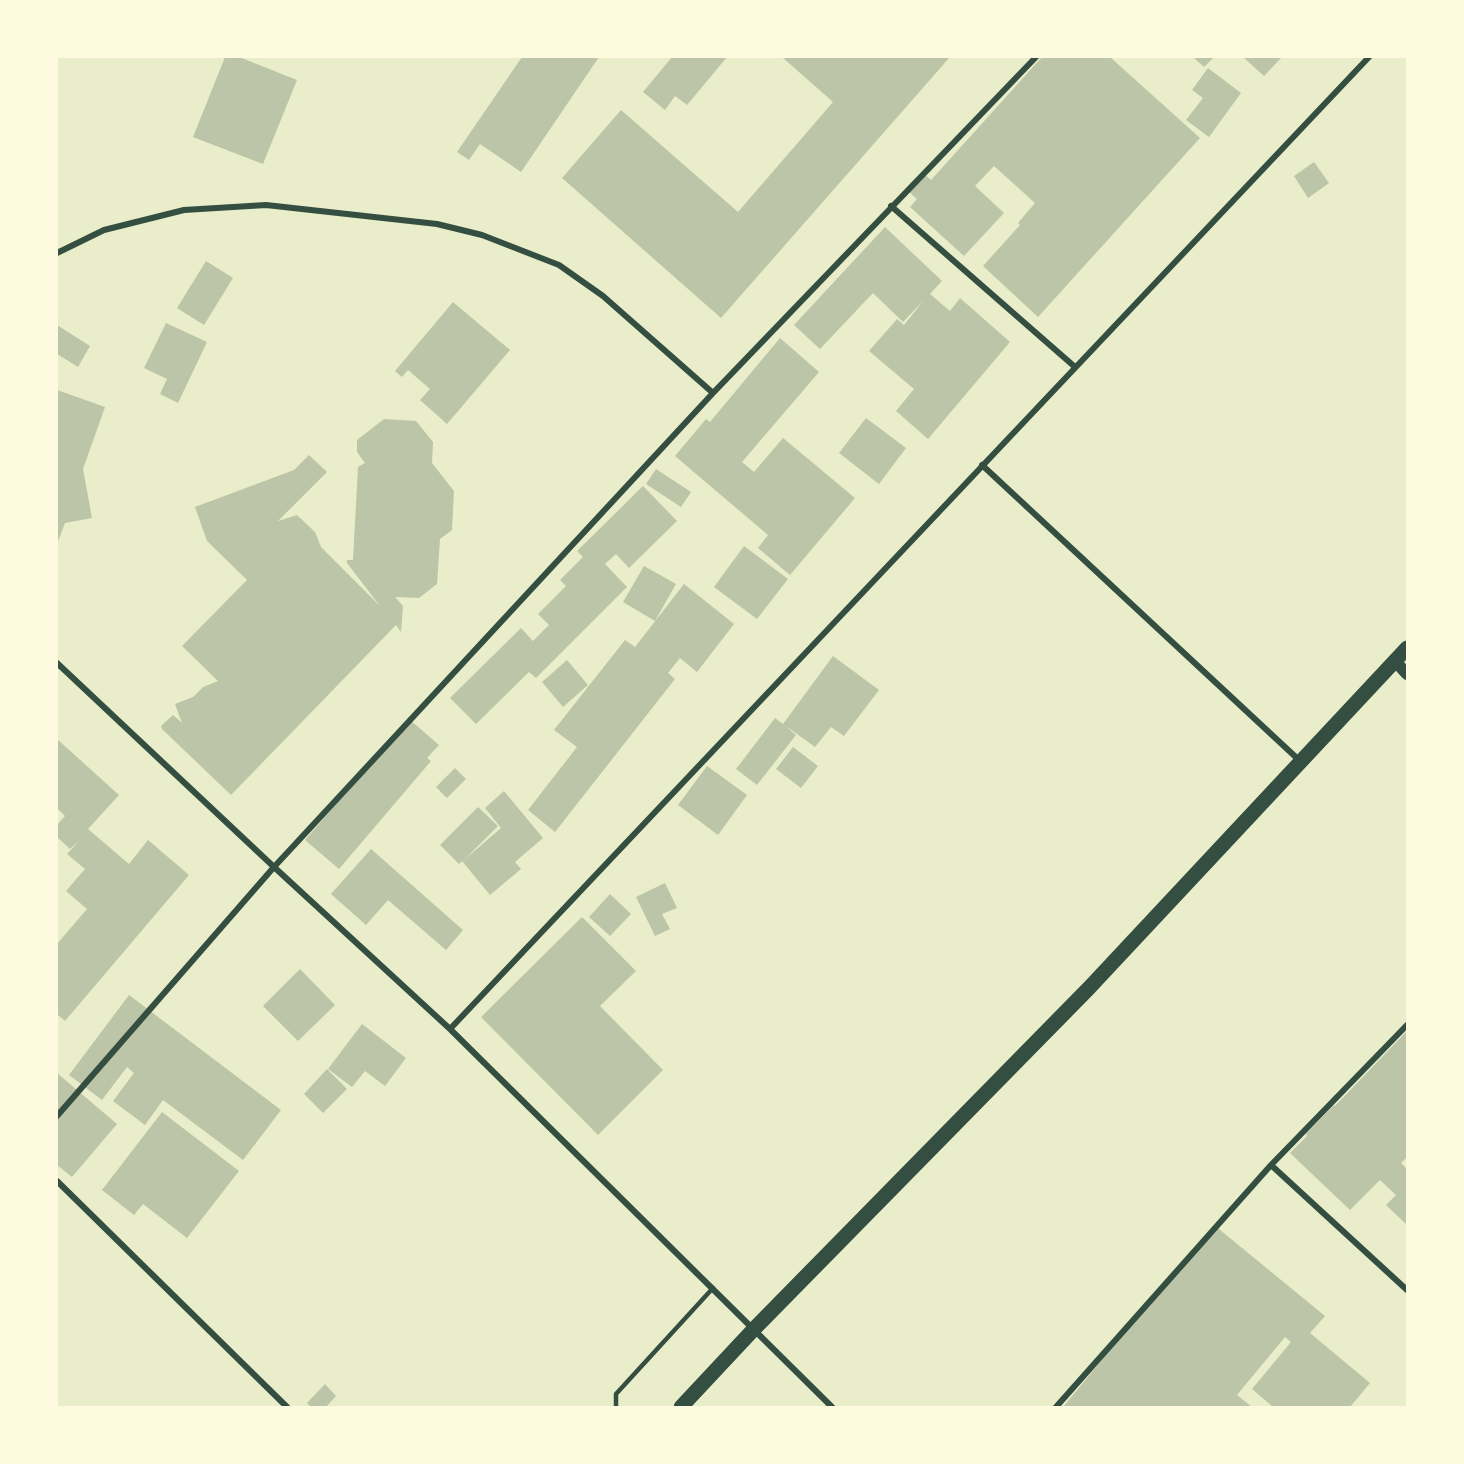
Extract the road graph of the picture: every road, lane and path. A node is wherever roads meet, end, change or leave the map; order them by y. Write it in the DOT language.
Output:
graph roads {
  1 [pos="1036,57"];
  2 [pos="1369,57"];
  3 [pos="891,206"];
  4 [pos="57,253"];
  5 [pos="1075,367"];
  6 [pos="713,393"];
  7 [pos="982,465"];
  8 [pos="1407,648"];
  9 [pos="1395,661"];
  10 [pos="57,663"];
  11 [pos="1407,674"];
  12 [pos="1301,762"];
  13 [pos="274,867"];
  14 [pos="1407,1025"];
  15 [pos="450,1029"];
  16 [pos="57,1116"];
  17 [pos="1271,1165"];
  18 [pos="57,1181"];
  19 [pos="713,1288"];
  20 [pos="1407,1290"];
  21 [pos="754,1329"];
  22 [pos="287,1407"];
  23 [pos="616,1407"];
  24 [pos="681,1407"];
  25 [pos="832,1407"];
  26 [pos="1056,1407"];
  1 -- 3 [label="street"];
  2 -- 5 [label="street"];
  3 -- 5 [label="street"];
  3 -- 6 [label="street"];
  4 -- 6 [label="street"];
  5 -- 7 [label="street"];
  6 -- 13 [label="street"];
  7 -- 12 [label="street"];
  7 -- 15 [label="street"];
  8 -- 9 [label="main road"];
  9 -- 11 [label="main road"];
  9 -- 12 [label="main road"];
  10 -- 13 [label="street"];
  12 -- 21 [label="main road"];
  13 -- 15 [label="street"];
  13 -- 16 [label="street"];
  14 -- 17 [label="street"];
  15 -- 19 [label="street"];
  17 -- 20 [label="street"];
  17 -- 26 [label="street"];
  18 -- 22 [label="street"];
  19 -- 21 [label="street"];
  19 -- 23 [label="lane"];
  21 -- 24 [label="main road"];
  21 -- 25 [label="street"];
}
